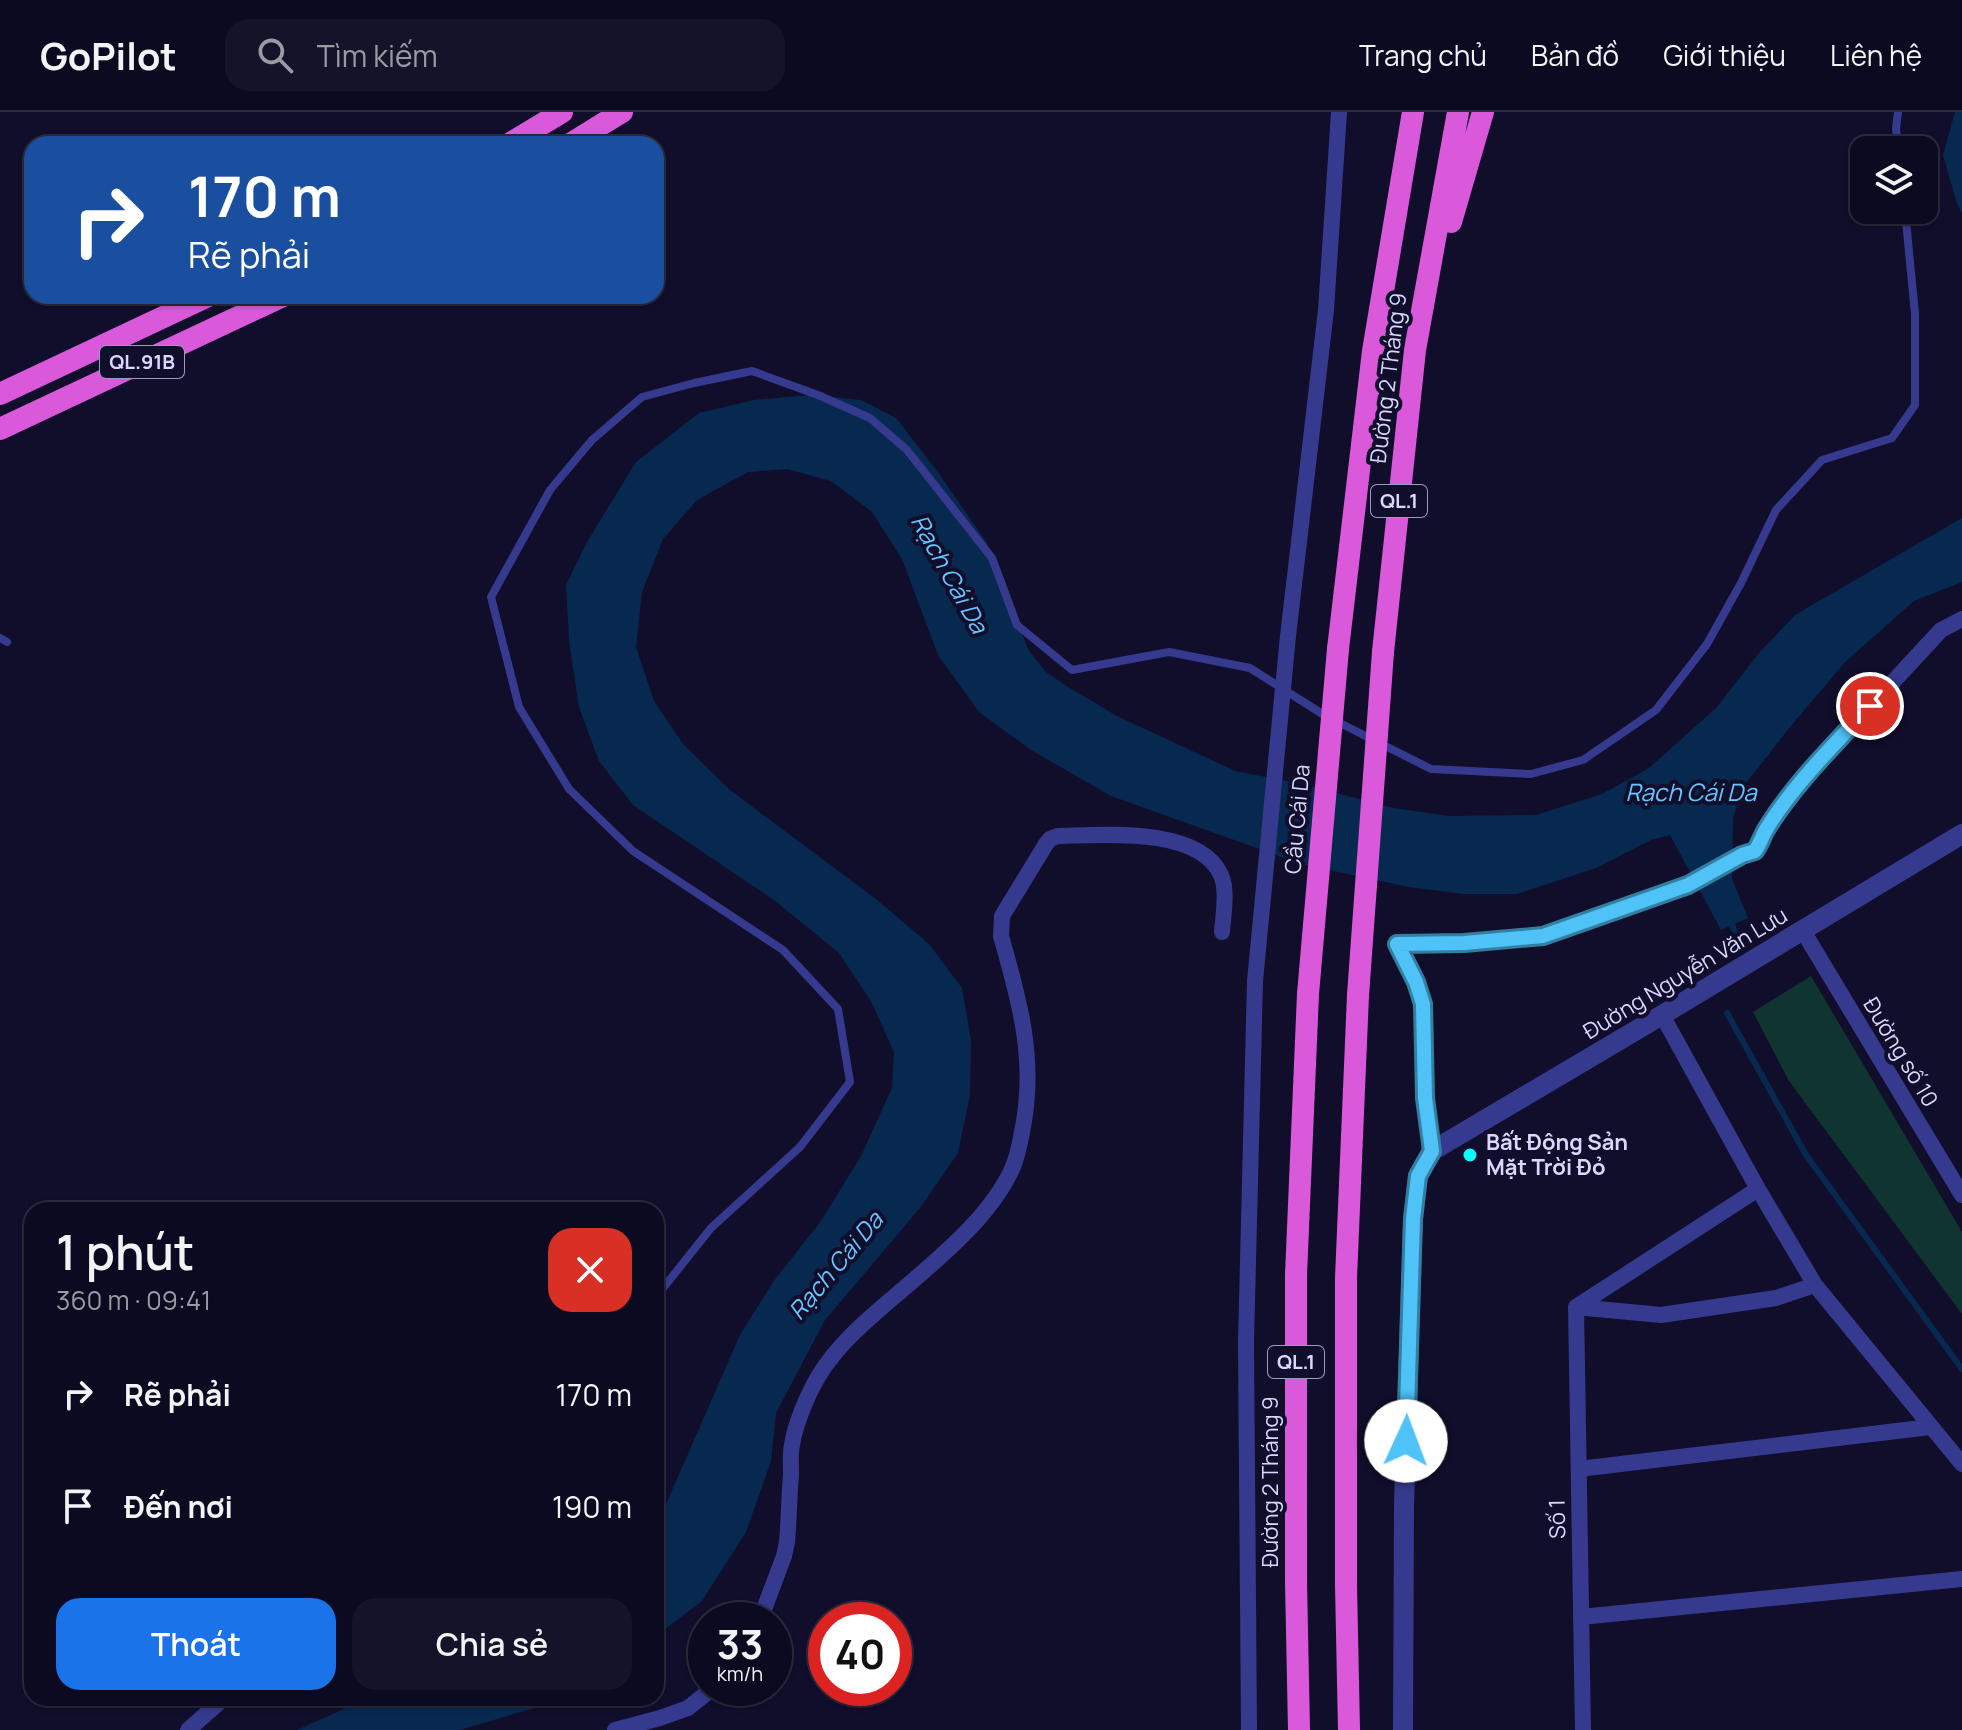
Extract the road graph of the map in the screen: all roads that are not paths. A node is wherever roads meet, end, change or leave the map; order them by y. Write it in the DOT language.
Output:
graph roads {
  1 [pos="562,112"];
  2 [pos="622,112"];
  3 [pos="1339,112"];
  4 [pos="1397,112"];
  5 [pos="1413,112"];
  6 [pos="1458,112"];
  7 [pos="1483,112"];
  8 [pos="1898,112"];
  9 [pos="522,136"];
  10 [pos="583,136"];
  11 [pos="1897,136"];
  12 [pos="1906,224"];
  13 [pos="191,304"];
  14 [pos="266,304"];
  15 [pos="1415,350"];
  16 [pos="1373,351"];
  17 [pos="0,394"];
  18 [pos="1,426"];
  19 [pos="1962,619"];
  20 [pos="1338,649"];
  21 [pos="1962,834"];
  22 [pos="1803,931"];
  23 [pos="1222,932"];
  24 [pos="1308,994"];
  25 [pos="1662,1015"];
  26 [pos="1432,1151"];
  27 [pos="1758,1189"];
  28 [pos="1962,1195"];
  29 [pos="1815,1285"];
  30 [pos="664,1287"];
  31 [pos="1576,1307"];
  32 [pos="1930,1427"];
  33 [pos="1962,1464"];
  34 [pos="1579,1469"];
  35 [pos="1962,1579"];
  36 [pos="767,1602"];
  37 [pos="1581,1617"];
  38 [pos="215,1706"];
  39 [pos="690,1706"];
  40 [pos="188,1730"];
  41 [pos="615,1730"];
  42 [pos="1249,1730"];
  43 [pos="1299,1730"];
  44 [pos="1349,1730"];
  45 [pos="1403,1730"];
  46 [pos="1583,1730"];
  1 -- 9 [label="highway"];
  2 -- 10 [label="highway"];
  3 -- 42 [label="street, bridge"];
  4 -- 16 [label="highway"];
  5 -- 16 [label="highway, Đường 2 Tháng 9 / QL.1"];
  6 -- 15 [label="highway, Đường 2 Tháng 9 / QL.1"];
  7 -- 15 [label="highway"];
  8 -- 11 [label="lane"];
  12 -- 30 [label="lane"];
  13 -- 17 [label="highway, QL.91B"];
  14 -- 18 [label="highway, QL.91B"];
  15 -- 44 [label="highway, Đường 2 Tháng 9 / QL.1, bridge"];
  16 -- 20 [label="highway, Đường 2 Tháng 9 / QL.1"];
  19 -- 26 [label="street"];
  20 -- 24 [label="highway, Cầu Cái Da / QL.1, bridge"];
  21 -- 22 [label="street, Đường Nguyễn Văn Lưu"];
  22 -- 25 [label="street, Đường Nguyễn Văn Lưu"];
  22 -- 28 [label="street, Đường số 10"];
  23 -- 36 [label="street"];
  24 -- 43 [label="highway, Đường 2 Tháng 9 / QL.1"];
  25 -- 26 [label="street, Đường Nguyễn Văn Lưu"];
  25 -- 27 [label="street"];
  26 -- 45 [label="street"];
  27 -- 29 [label="street"];
  27 -- 31 [label="street"];
  29 -- 31 [label="street"];
  29 -- 32 [label="street"];
  31 -- 34 [label="street, Số 1"];
  32 -- 33 [label="street"];
  32 -- 34 [label="street"];
  34 -- 37 [label="street, Số 1"];
  35 -- 37 [label="street"];
  37 -- 46 [label="street, Số 1"];
  38 -- 40 [label="street"];
  39 -- 41 [label="street"];
}
